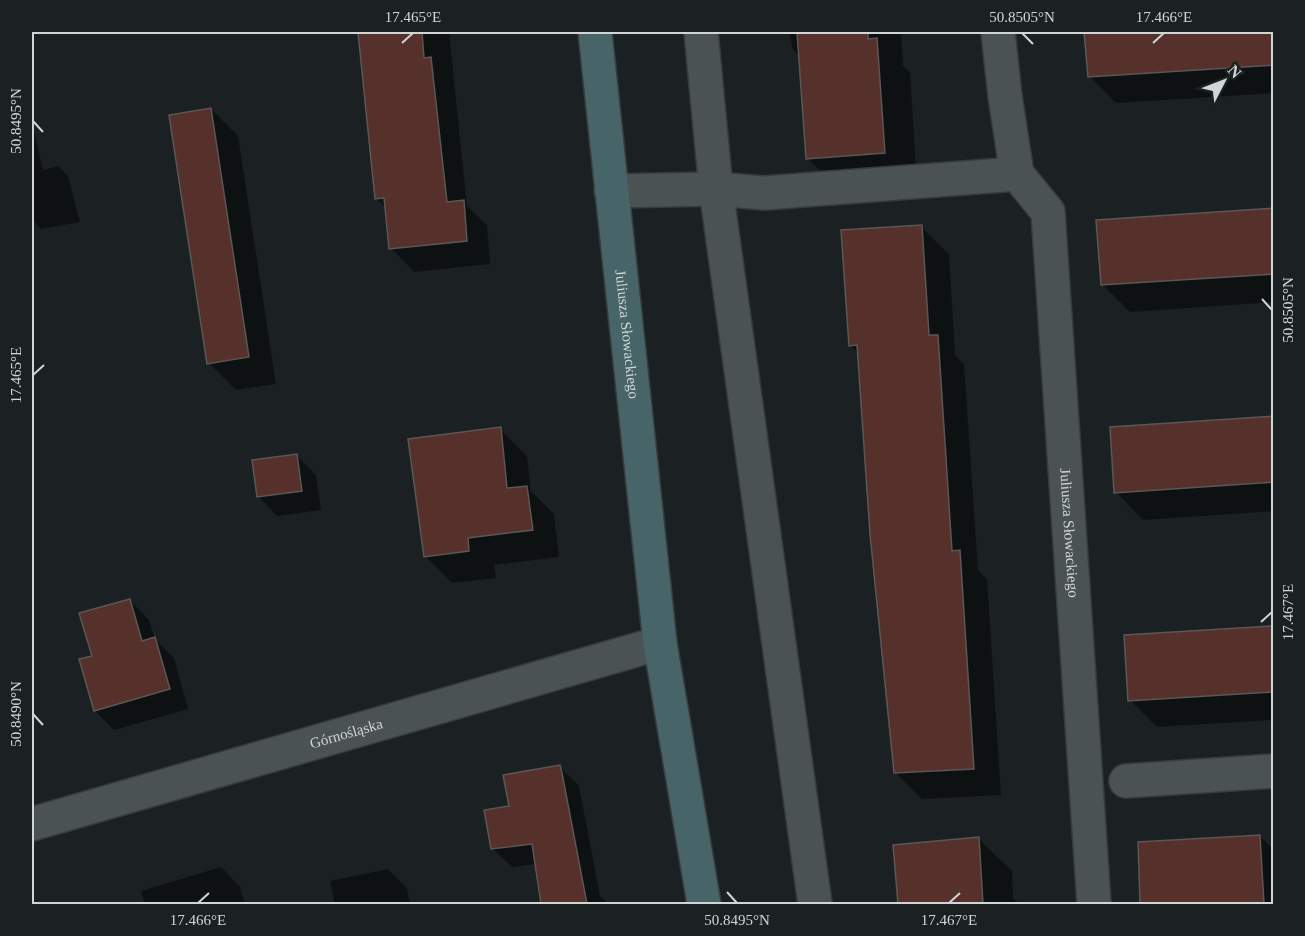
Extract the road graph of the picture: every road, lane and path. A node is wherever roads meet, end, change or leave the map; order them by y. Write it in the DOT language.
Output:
graph roads {
  1 [pos="595,32"];
  2 [pos="701,32"];
  3 [pos="998,32"];
  4 [pos="1017,174"];
  5 [pos="716,189"];
  6 [pos="611,191"];
  7 [pos="660,643"];
  8 [pos="1274,771"];
  9 [pos="1126,781"];
  10 [pos="32,824"];
  11 [pos="704,904"];
  12 [pos="815,904"];
  13 [pos="1094,904"];
  1 -- 6 [label="street, Juliusza Słowackiego"];
  2 -- 5 [label="street"];
  3 -- 4 [label="street"];
  4 -- 5 [label="street"];
  4 -- 13 [label="street, Juliusza Słowackiego"];
  5 -- 6 [label="street"];
  5 -- 12 [label="street"];
  6 -- 7 [label="street, Juliusza Słowackiego"];
  7 -- 10 [label="street, Górnośląska"];
  7 -- 11 [label="street, Juliusza Słowackiego"];
  8 -- 9 [label="street"];
}
